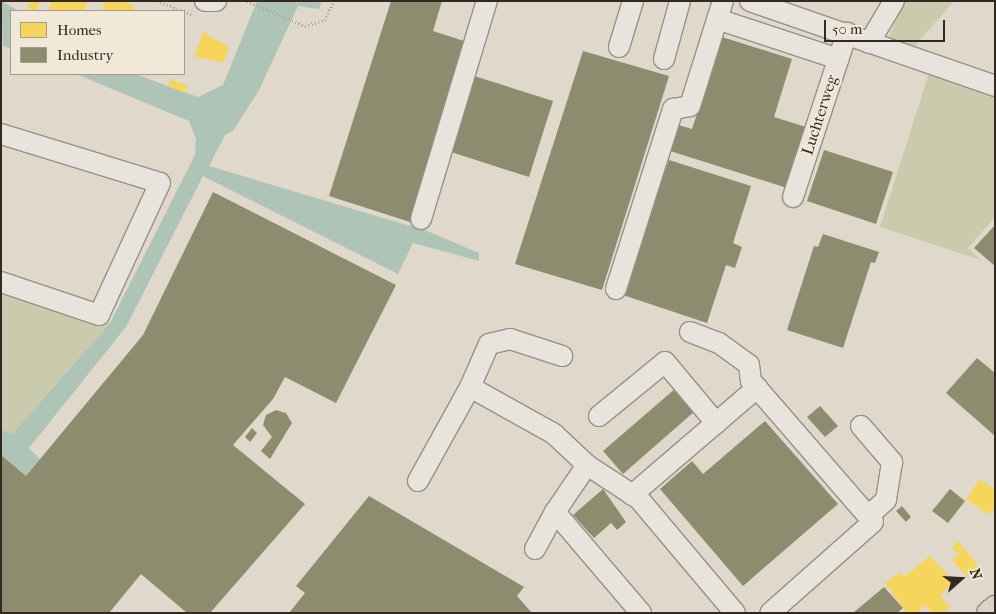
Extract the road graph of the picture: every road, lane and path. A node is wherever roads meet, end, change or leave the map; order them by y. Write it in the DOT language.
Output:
graph roads {
  1 [pos="157,1"];
  2 [pos="205,1"];
  3 [pos="216,1"];
  4 [pos="334,1"];
  5 [pos="487,1"];
  6 [pos="633,1"];
  7 [pos="680,1"];
  8 [pos="750,1"];
  9 [pos="894,1"];
  10 [pos="249,2"];
  11 [pos="180,10"];
  12 [pos="720,10"];
  13 [pos="847,33"];
  14 [pos="869,43"];
  15 [pos="619,47"];
  16 [pos="664,59"];
  17 [pos="839,59"];
  18 [pos="995,86"];
  19 [pos="1,134"];
  20 [pos="793,197"];
  21 [pos="421,219"];
  22 [pos="1,282"];
  23 [pos="616,289"];
  24 [pos="690,332"];
  25 [pos="562,356"];
  26 [pos="470,387"];
  27 [pos="757,388"];
  28 [pos="599,416"];
  29 [pos="716,424"];
  30 [pos="862,426"];
  31 [pos="588,464"];
  32 [pos="418,481"];
  33 [pos="632,495"];
  34 [pos="555,512"];
  35 [pos="868,516"];
  36 [pos="535,549"];
  37 [pos="995,608"];
  38 [pos="641,613"];
  39 [pos="735,613"];
  40 [pos="770,613"];
  41 [pos="989,613"];
  1 -- 11 [label="path"];
  2 -- 3 [label="street"];
  4 -- 10 [label="path"];
  5 -- 21 [label="street"];
  6 -- 15 [label="street"];
  7 -- 16 [label="street"];
  8 -- 13 [label="street"];
  9 -- 14 [label="street"];
  12 -- 17 [label="street"];
  12 -- 23 [label="street"];
  13 -- 14 [label="street"];
  13 -- 17 [label="street, Luchterweg"];
  14 -- 18 [label="street"];
  17 -- 20 [label="street, Luchterweg"];
  19 -- 22 [label="street"];
  24 -- 27 [label="street"];
  25 -- 26 [label="street"];
  26 -- 31 [label="street"];
  26 -- 32 [label="street"];
  27 -- 29 [label="street"];
  27 -- 35 [label="street"];
  28 -- 29 [label="street"];
  29 -- 33 [label="street"];
  30 -- 35 [label="street"];
  31 -- 33 [label="street"];
  31 -- 34 [label="street"];
  33 -- 39 [label="street"];
  34 -- 36 [label="street"];
  34 -- 38 [label="street"];
  35 -- 40 [label="street"];
  37 -- 41 [label="main road"];
}
